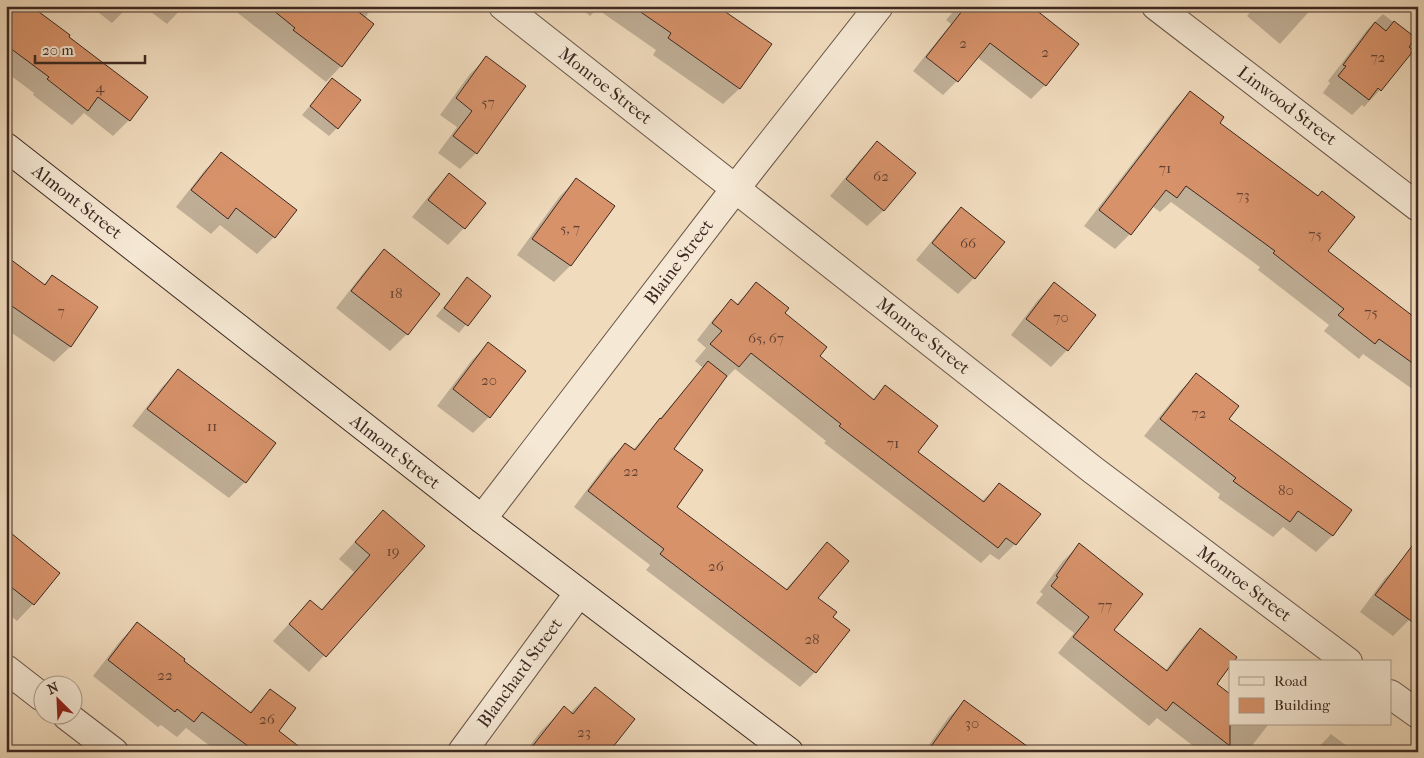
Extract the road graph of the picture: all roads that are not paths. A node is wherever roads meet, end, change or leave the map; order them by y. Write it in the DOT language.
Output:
graph roads {
  1 [pos="503,6"];
  2 [pos="879,6"];
  3 [pos="1156,6"];
  4 [pos="6,147"];
  5 [pos="735,188"];
  6 [pos="1418,206"];
  7 [pos="482,519"];
  8 [pos="578,594"];
  9 [pos="1345,660"];
  10 [pos="6,669"];
  11 [pos="32,689"];
  12 [pos="1392,695"];
  13 [pos="1418,714"];
  14 [pos="80,726"];
  15 [pos="114,752"];
  16 [pos="462,752"];
  17 [pos="788,752"];
  1 -- 5 [label="street, Monroe Street"];
  2 -- 5 [label="street, Blaine Street"];
  3 -- 6 [label="street, Linwood Street"];
  4 -- 7 [label="street, Almont Street"];
  5 -- 7 [label="street, Blaine Street"];
  5 -- 9 [label="street, Monroe Street"];
  7 -- 8 [label="street, Almont Street"];
  8 -- 16 [label="street, Blanchard Street"];
  8 -- 17 [label="street, Almont Street"];
  10 -- 11 [label="street"];
  12 -- 13 [label="street"];
  14 -- 15 [label="street"];
}
